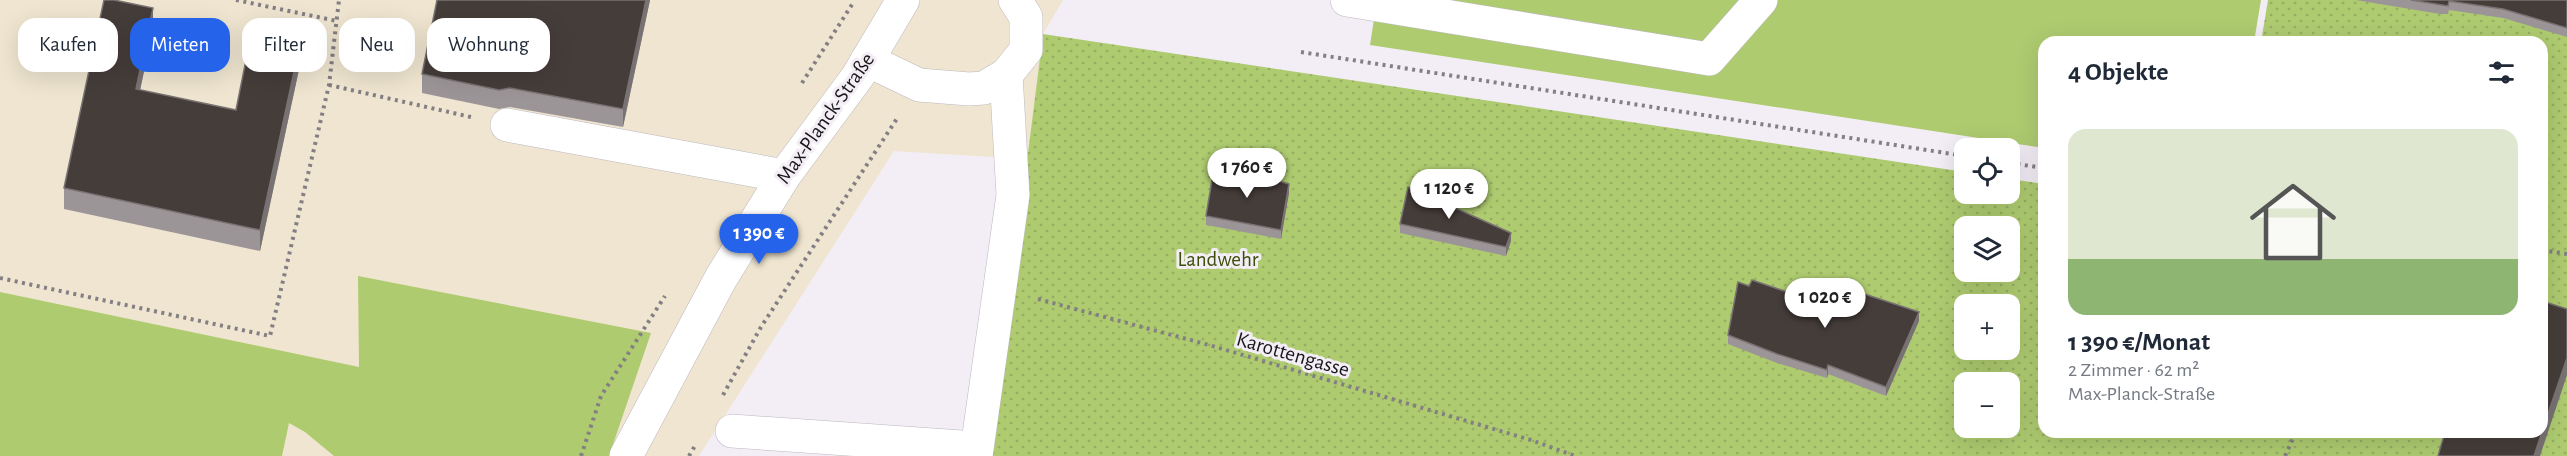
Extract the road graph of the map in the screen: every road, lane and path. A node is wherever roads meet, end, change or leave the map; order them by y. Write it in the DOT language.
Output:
graph roads {
  1 [pos="236,0"];
  2 [pos="339,0"];
  3 [pos="903,0"];
  4 [pos="1016,0"];
  5 [pos="1347,0"];
  6 [pos="1761,0"];
  7 [pos="337,21"];
  8 [pos="1301,52"];
  9 [pos="867,60"];
  10 [pos="1006,75"];
  11 [pos="329,85"];
  12 [pos="919,85"];
  13 [pos="507,125"];
  14 [pos="1954,154"];
  15 [pos="2020,164"];
  16 [pos="2038,167"];
  17 [pos="784,176"];
  18 [pos="2548,251"];
  19 [pos="2567,254"];
  20 [pos="0,278"];
  21 [pos="999,289"];
  22 [pos="722,397"];
  23 [pos="732,431"];
  24 [pos="700,436"];
  25 [pos="2293,438"];
  26 [pos="976,452"];
  27 [pos="626,456"];
  28 [pos="689,456"];
  29 [pos="1575,456"];
  30 [pos="2285,456"];
  1 -- 7 [label="path"];
  2 -- 7 [label="path"];
  3 -- 9 [label="street, Max-Planck-Straße"];
  4 -- 10 [label="street"];
  5 -- 6 [label="street"];
  7 -- 11 [label="path"];
  8 -- 14 [label="path"];
  9 -- 12 [label="street"];
  9 -- 17 [label="street, Max-Planck-Straße"];
  10 -- 12 [label="street"];
  10 -- 21 [label="street"];
  11 -- 13 [label="path"];
  11 -- 20 [label="path"];
  12 -- 22 [label="path"];
  13 -- 17 [label="street"];
  15 -- 16 [label="path"];
  17 -- 27 [label="street, Max-Planck-Straße"];
  18 -- 19 [label="path"];
  21 -- 26 [label="street"];
  21 -- 29 [label="path, Karottengasse"];
  23 -- 26 [label="street"];
  24 -- 28 [label="path"];
  25 -- 30 [label="path"];
}
